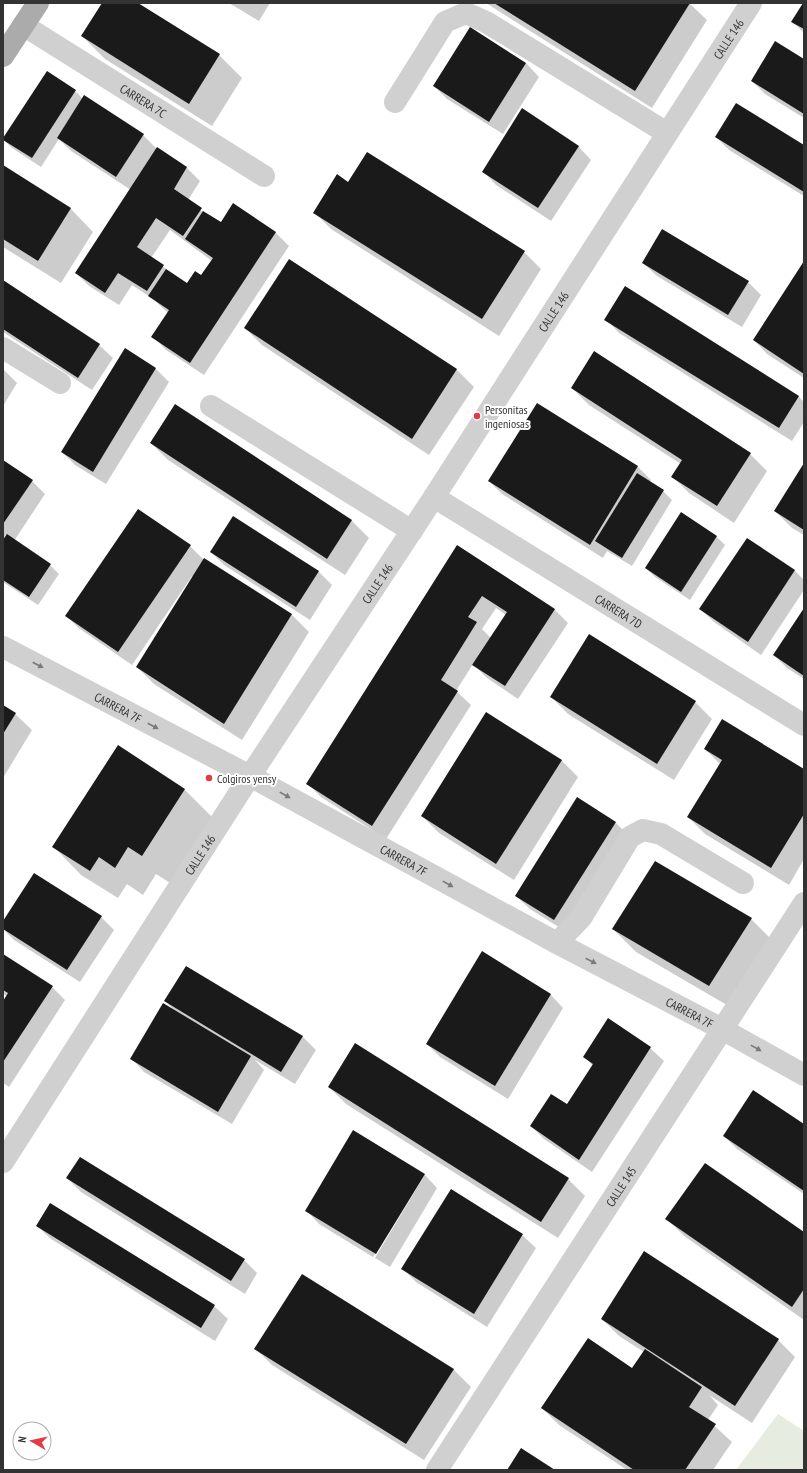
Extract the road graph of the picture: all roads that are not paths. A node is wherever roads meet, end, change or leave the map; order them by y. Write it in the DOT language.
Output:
graph roads {
  1 [pos="38,3"];
  2 [pos="751,3"];
  3 [pos="23,25"];
  4 [pos="3,56"];
  5 [pos="395,102"];
  6 [pos="667,133"];
  7 [pos="264,176"];
  8 [pos="3,348"];
  9 [pos="60,383"];
  10 [pos="211,406"];
  11 [pos="434,497"];
  12 [pos="412,531"];
  13 [pos="3,647"];
  14 [pos="804,725"];
  15 [pos="250,776"];
  16 [pos="743,883"];
  17 [pos="804,903"];
  18 [pos="557,943"];
  19 [pos="722,1029"];
  20 [pos="804,1075"];
  21 [pos="3,1162"];
  22 [pos="437,1470"];
  1 -- 3 [label="main road"];
  2 -- 6 [label="street, CALLE 146"];
  3 -- 4 [label="main road"];
  3 -- 7 [label="street, CARRERA 7C"];
  5 -- 6 [label="street"];
  6 -- 11 [label="street, CALLE 146"];
  8 -- 9 [label="street"];
  10 -- 12 [label="street"];
  11 -- 12 [label="street, CALLE 146"];
  11 -- 14 [label="street, CARRERA 7D"];
  12 -- 15 [label="street, CALLE 146"];
  13 -- 15 [label="street, CARRERA 7F, one-way"];
  15 -- 18 [label="street, CARRERA 7F, one-way"];
  15 -- 21 [label="street, CALLE 146"];
  16 -- 18 [label="street"];
  17 -- 19 [label="street, CALLE 145"];
  18 -- 19 [label="street, CARRERA 7F, one-way"];
  19 -- 20 [label="street, CARRERA 7F, one-way"];
  19 -- 22 [label="street, CALLE 145"];
}
